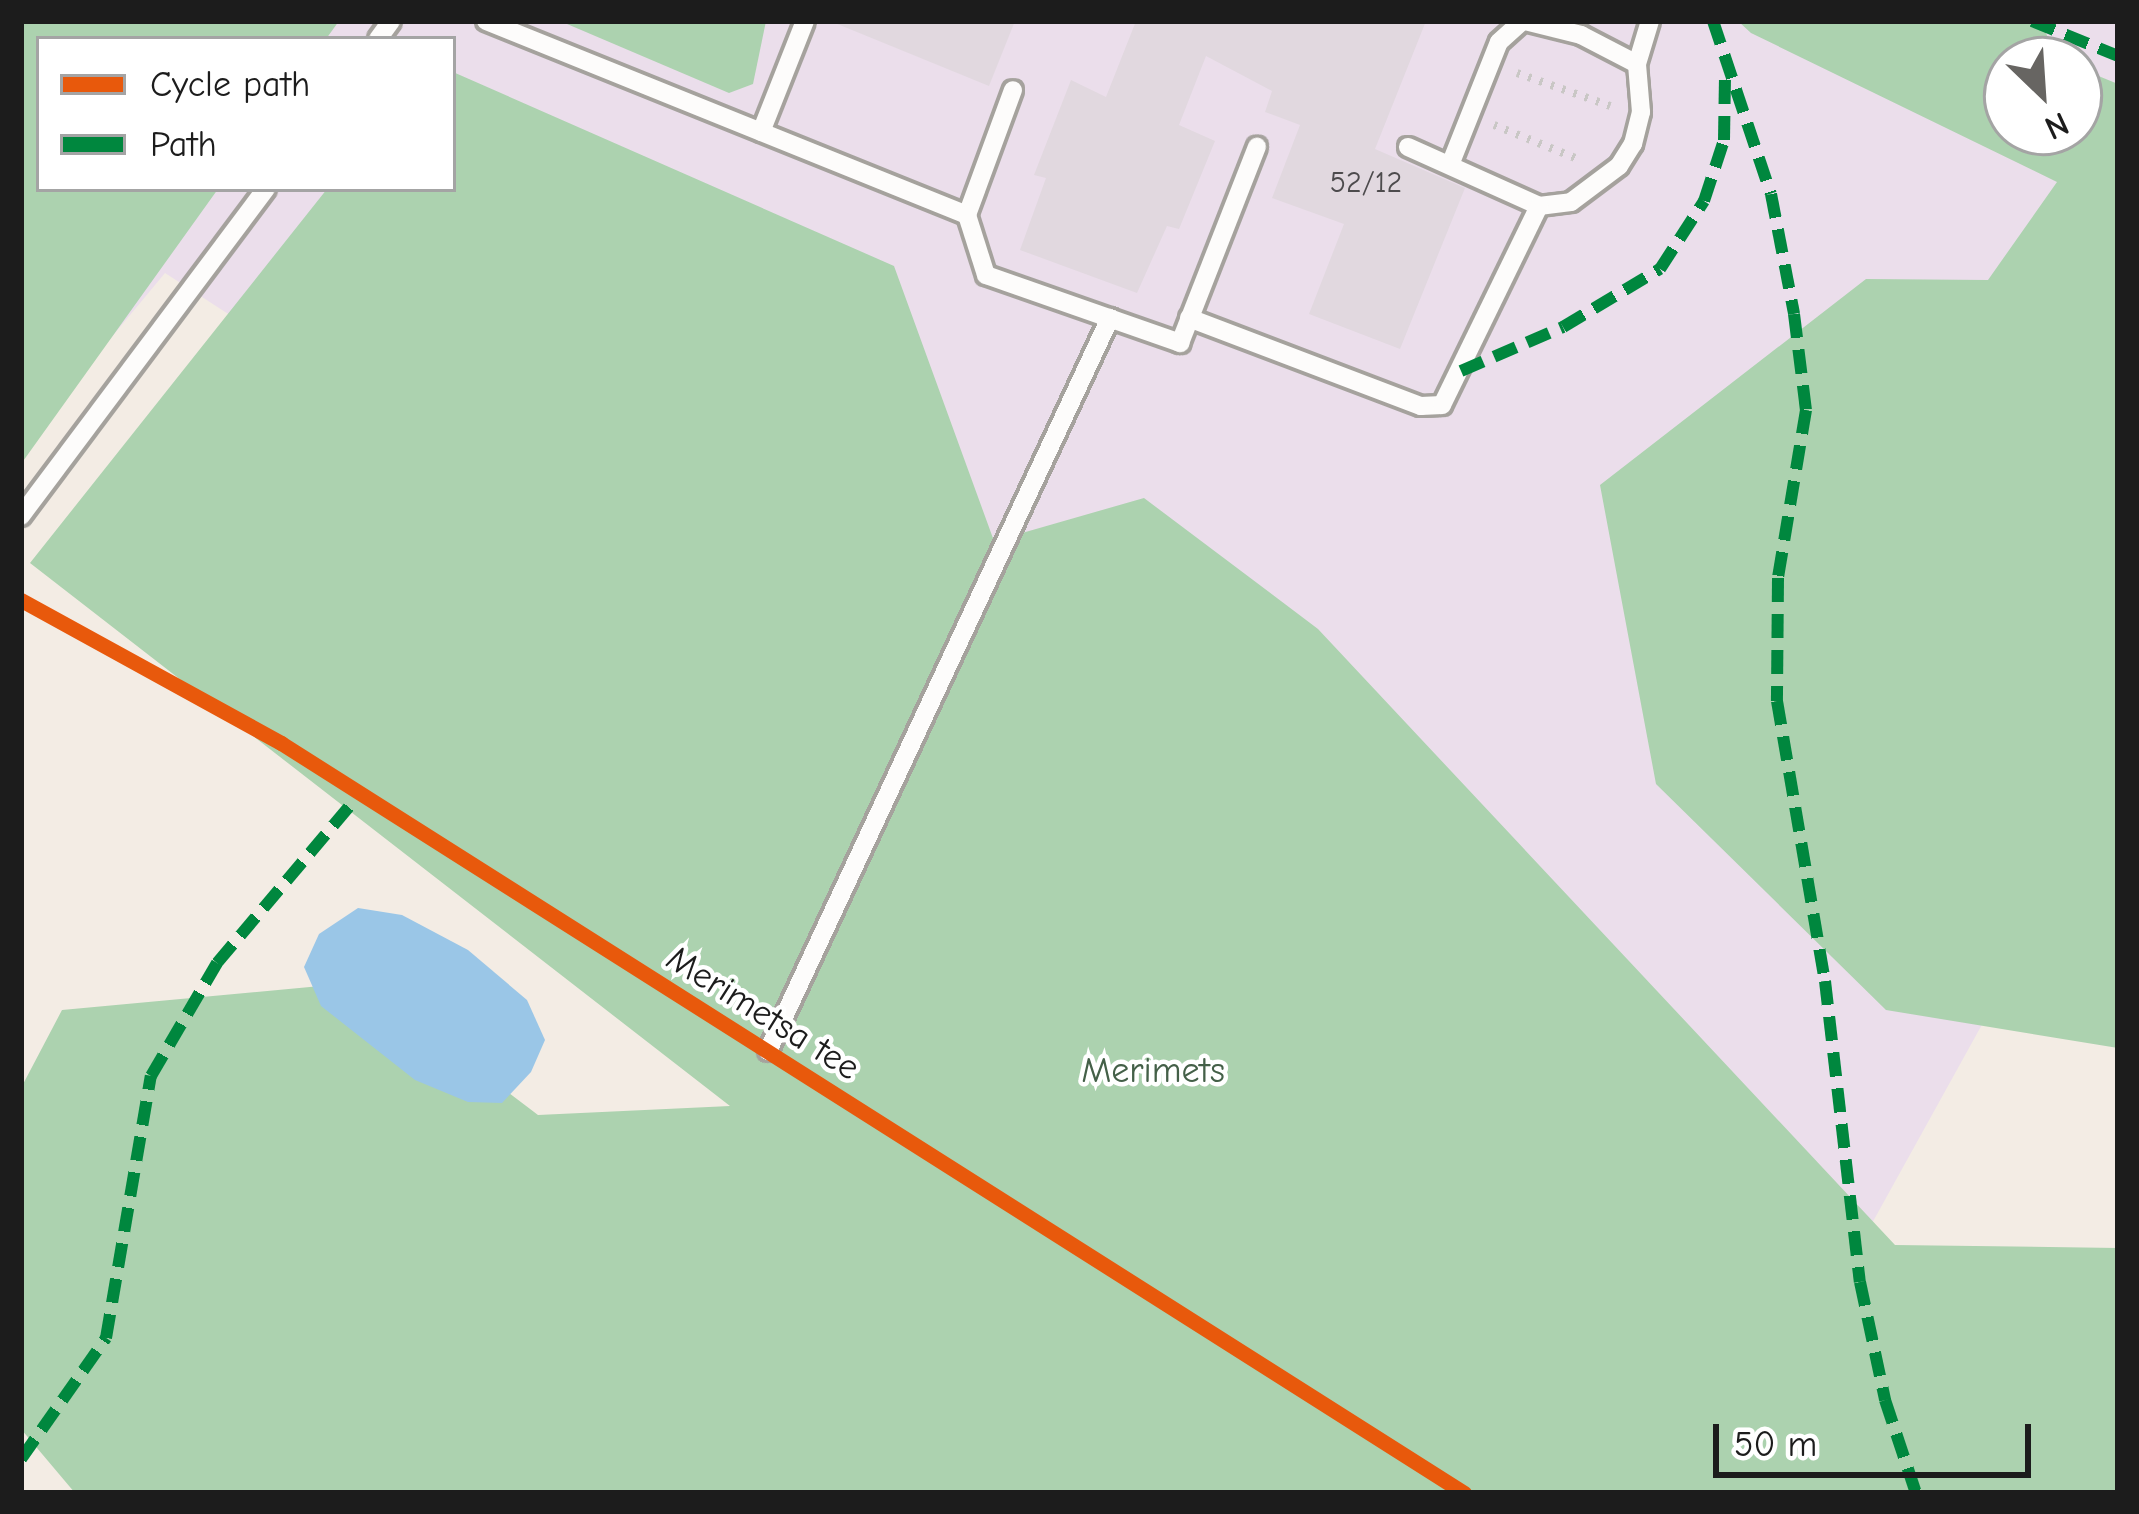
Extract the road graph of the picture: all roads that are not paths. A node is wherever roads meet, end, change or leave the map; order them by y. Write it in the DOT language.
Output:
graph roads {
  1 [pos="486,21"];
  2 [pos="805,21"];
  3 [pos="1523,21"];
  4 [pos="1649,21"];
  5 [pos="1636,64"];
  6 [pos="1013,89"];
  7 [pos="761,132"];
  8 [pos="1257,147"];
  9 [pos="1408,147"];
  10 [pos="1450,165"];
  11 [pos="264,192"];
  12 [pos="1539,206"];
  13 [pos="968,215"];
  14 [pos="1110,318"];
  15 [pos="1190,318"];
  16 [pos="21,516"];
  17 [pos="768,1051"];
  1 -- 7 [label="lane"];
  2 -- 7 [label="lane"];
  3 -- 5 [label="lane"];
  3 -- 10 [label="lane"];
  4 -- 5 [label="lane"];
  5 -- 12 [label="lane"];
  6 -- 13 [label="lane"];
  7 -- 13 [label="lane"];
  8 -- 15 [label="lane"];
  9 -- 10 [label="lane"];
  10 -- 12 [label="lane"];
  11 -- 16 [label="lane"];
  12 -- 15 [label="lane"];
  13 -- 14 [label="lane"];
  14 -- 15 [label="lane"];
  14 -- 17 [label="lane"];
}
